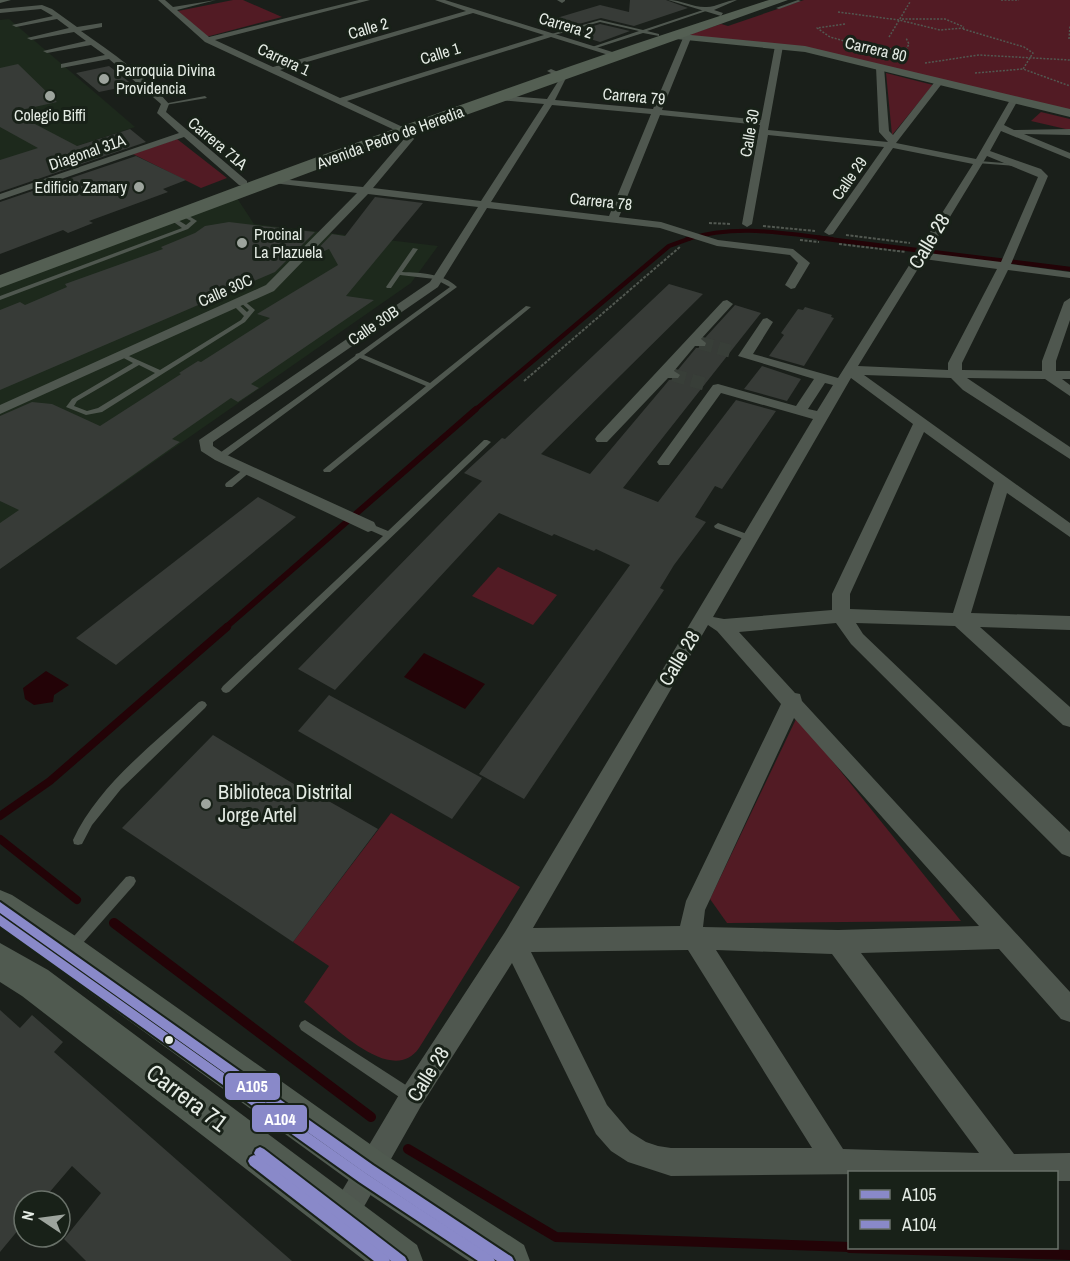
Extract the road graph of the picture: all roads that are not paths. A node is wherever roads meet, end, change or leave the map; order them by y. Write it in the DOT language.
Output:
graph roads {
  1 [pos="0,0"];
  2 [pos="6,0"];
  3 [pos="161,0"];
  4 [pos="213,0"];
  5 [pos="367,0"];
  6 [pos="438,0"];
  7 [pos="672,0"];
  8 [pos="734,0"];
  9 [pos="764,0"];
  10 [pos="799,1"];
  11 [pos="780,4"];
  12 [pos="171,9"];
  13 [pos="706,10"];
  14 [pos="0,11"];
  15 [pos="472,11"];
  16 [pos="722,14"];
  17 [pos="58,17"];
  18 [pos="99,24"];
  19 [pos="16,25"];
  20 [pos="75,29"];
  21 [pos="643,31"];
  22 [pos="550,35"];
  23 [pos="664,36"];
  24 [pos="31,38"];
  25 [pos="687,38"];
  26 [pos="208,40"];
  27 [pos="92,42"];
  28 [pos="779,46"];
  29 [pos="593,48"];
  30 [pos="47,51"];
  31 [pos="613,53"];
  32 [pos="112,56"];
  33 [pos="64,66"];
  34 [pos="880,67"];
  35 [pos="272,70"];
  36 [pos="556,73"];
  37 [pos="940,81"];
  38 [pos="205,97"];
  39 [pos="499,97"];
  40 [pos="339,100"];
  41 [pos="1014,100"];
  42 [pos="550,103"];
  43 [pos="165,104"];
  44 [pos="655,113"];
  45 [pos="1070,113"];
  46 [pos="765,127"];
  47 [pos="1000,127"];
  48 [pos="400,129"];
  49 [pos="1011,131"];
  50 [pos="1070,132"];
  51 [pos="184,134"];
  52 [pos="892,143"];
  53 [pos="985,152"];
  54 [pos="1070,156"];
  55 [pos="979,162"];
  56 [pos="1025,165"];
  57 [pos="273,180"];
  58 [pos="243,183"];
  59 [pos="364,191"];
  60 [pos="0,197"];
  61 [pos="484,204"];
  62 [pos="613,219"];
  63 [pos="747,224"];
  64 [pos="829,232"];
  65 [pos="415,249"];
  66 [pos="923,251"];
  67 [pos="1006,262"];
  68 [pos="0,271"];
  69 [pos="399,273"];
  70 [pos="1070,274"];
  71 [pos="438,278"];
  72 [pos="791,285"];
  73 [pos="389,287"];
  74 [pos="1,293"];
  75 [pos="239,302"];
  76 [pos="1070,302"];
  77 [pos="727,304"];
  78 [pos="528,307"];
  79 [pos="767,322"];
  80 [pos="730,351"];
  81 [pos="120,354"];
  82 [pos="358,355"];
  83 [pos="745,356"];
  84 [pos="140,362"];
  85 [pos="159,372"];
  86 [pos="955,374"];
  87 [pos="1049,375"];
  88 [pos="1070,375"];
  89 [pos="837,377"];
  90 [pos="432,386"];
  91 [pos="1070,392"];
  92 [pos="0,410"];
  93 [pos="799,412"];
  94 [pos="821,417"];
  95 [pos="921,423"];
  96 [pos="602,438"];
  97 [pos="487,442"];
  98 [pos="1070,454"];
  99 [pos="220,457"];
  100 [pos="664,462"];
  101 [pos="327,470"];
  102 [pos="247,471"];
  103 [pos="1003,480"];
  104 [pos="229,485"];
  105 [pos="368,526"];
  106 [pos="718,526"];
  107 [pos="1070,531"];
  108 [pos="389,535"];
  109 [pos="749,538"];
  110 [pos="841,616"];
  111 [pos="702,620"];
  112 [pos="960,620"];
  113 [pos="1070,623"];
  114 [pos="723,626"];
  115 [pos="226,689"];
  116 [pos="793,700"];
  117 [pos="202,705"];
  118 [pos="1070,718"];
  119 [pos="78,840"];
  120 [pos="1070,847"];
  121 [pos="130,881"];
  122 [pos="0,907"];
  123 [pos="1004,937"];
  124 [pos="694,938"];
  125 [pos="513,940"];
  126 [pos="838,942"];
  127 [pos="0,961"];
  128 [pos="49,969"];
  129 [pos="1070,1010"];
  130 [pos="304,1026"];
  131 [pos="412,1097"];
  132 [pos="836,1162"];
  133 [pos="1070,1167"];
  134 [pos="1007,1168"];
  135 [pos="369,1169"];
  136 [pos="343,1216"];
  137 [pos="401,1261"];
  138 [pos="508,1261"];
  1 -- 2 [label="street"];
  3 -- 12 [label="street, Carrera 1"];
  4 -- 12 [label="street"];
  5 -- 26 [label="street"];
  6 -- 15 [label="street, Carrera 2"];
  7 -- 13 [label="street"];
  8 -- 13 [label="street"];
  9 -- 16 [label="highway, Avenida Pedro de Heredia"];
  10 -- 11 [label="lane"];
  11 -- 23 [label="highway, Avenida Pedro de Heredia"];
  12 -- 26 [label="street, Carrera 1"];
  13 -- 16 [label="street"];
  13 -- 21 [label="lane"];
  14 -- 17 [label="street, Carrera 71A"];
  15 -- 22 [label="street, Carrera 2"];
  15 -- 35 [label="street, Calle 2"];
  16 -- 23 [label="highway, Avenida Pedro de Heredia"];
  17 -- 19 [label="street"];
  17 -- 20 [label="street, Carrera 71A"];
  18 -- 20 [label="street"];
  20 -- 24 [label="street"];
  20 -- 27 [label="street, Carrera 71A"];
  21 -- 22 [label="lane"];
  21 -- 23 [label="lane"];
  21 -- 29 [label="lane"];
  22 -- 29 [label="street, Carrera 2"];
  22 -- 40 [label="street, Calle 1"];
  23 -- 25 [label="street, Carrera 80"];
  23 -- 31 [label="highway, Avenida Pedro de Heredia"];
  25 -- 28 [label="street, Carrera 80"];
  25 -- 44 [label="street"];
  26 -- 35 [label="street, Carrera 1"];
  27 -- 30 [label="street"];
  27 -- 32 [label="street, Carrera 71A"];
  28 -- 34 [label="street, Carrera 80"];
  28 -- 46 [label="street, Calle 30"];
  29 -- 31 [label="street, Carrera 2"];
  31 -- 36 [label="highway, Avenida Pedro de Heredia"];
  32 -- 33 [label="street"];
  32 -- 43 [label="street, Carrera 71A"];
  34 -- 37 [label="street, Carrera 80"];
  34 -- 52 [label="street"];
  35 -- 40 [label="street, Carrera 1"];
  36 -- 39 [label="highway, Avenida Pedro de Heredia"];
  36 -- 42 [label="street, Calle 30B"];
  36 -- 48 [label="highway, Avenida Pedro de Heredia"];
  37 -- 41 [label="street, Carrera 80"];
  37 -- 52 [label="street, Calle 29"];
  38 -- 43 [label="lane"];
  39 -- 42 [label="street, Carrera 79"];
  39 -- 48 [label="highway, Avenida Pedro de Heredia"];
  40 -- 48 [label="street, Carrera 1"];
  41 -- 45 [label="street, Carrera 80"];
  41 -- 47 [label="street, Calle 28"];
  42 -- 44 [label="street, Carrera 79"];
  42 -- 61 [label="street, Calle 30B"];
  43 -- 51 [label="street, Carrera 71A"];
  44 -- 46 [label="street, Carrera 79"];
  44 -- 62 [label="street"];
  46 -- 52 [label="street, Carrera 79"];
  46 -- 63 [label="street, Calle 30"];
  47 -- 49 [label="street"];
  47 -- 53 [label="street, Calle 28"];
  48 -- 57 [label="highway, Avenida Pedro de Heredia"];
  48 -- 58 [label="highway, Avenida Pedro de Heredia"];
  48 -- 59 [label="street, Calle 30C"];
  49 -- 50 [label="street"];
  49 -- 54 [label="street"];
  51 -- 58 [label="street, Carrera 71A"];
  51 -- 60 [label="street, Diagonal 31A"];
  52 -- 55 [label="street, Carrera 79"];
  52 -- 64 [label="street, Calle 29"];
  53 -- 55 [label="street, Calle 28"];
  53 -- 56 [label="street"];
  55 -- 56 [label="lane"];
  55 -- 66 [label="street, Calle 28"];
  56 -- 67 [label="street"];
  57 -- 59 [label="street, Carrera 78"];
  57 -- 74 [label="highway, Avenida Pedro de Heredia"];
  58 -- 68 [label="highway, Avenida Pedro de Heredia"];
  59 -- 61 [label="street, Carrera 78"];
  59 -- 75 [label="street, Calle 30C"];
  61 -- 62 [label="street, Carrera 78"];
  61 -- 71 [label="street, Calle 30B"];
  62 -- 72 [label="street, Carrera 78"];
  65 -- 69 [label="lane"];
  66 -- 67 [label="street"];
  66 -- 89 [label="street, Calle 28"];
  67 -- 70 [label="street"];
  67 -- 86 [label="street"];
  69 -- 71 [label="lane"];
  69 -- 73 [label="lane"];
  71 -- 82 [label="lane"];
  71 -- 99 [label="street, Calle 30B"];
  75 -- 81 [label="street, Calle 30C"];
  75 -- 85 [label="lane"];
  76 -- 87 [label="street"];
  77 -- 96 [label="street"];
  78 -- 90 [label="lane"];
  79 -- 83 [label="street"];
  80 -- 83 [label="street"];
  81 -- 84 [label="lane"];
  81 -- 92 [label="street, Calle 30C"];
  82 -- 90 [label="lane"];
  82 -- 99 [label="lane"];
  83 -- 89 [label="street"];
  84 -- 85 [label="lane"];
  84 -- 85 [label="lane"];
  86 -- 87 [label="street"];
  86 -- 89 [label="street"];
  86 -- 98 [label="street"];
  87 -- 88 [label="street"];
  87 -- 91 [label="street"];
  89 -- 93 [label="street"];
  89 -- 94 [label="street, Calle 28"];
  89 -- 95 [label="street"];
  90 -- 101 [label="lane"];
  93 -- 94 [label="street"];
  93 -- 100 [label="street"];
  94 -- 109 [label="street, Calle 28"];
  95 -- 103 [label="street"];
  95 -- 110 [label="street"];
  97 -- 108 [label="lane"];
  99 -- 102 [label="street"];
  102 -- 104 [label="lane"];
  102 -- 105 [label="street"];
  103 -- 107 [label="street"];
  103 -- 112 [label="street"];
  105 -- 108 [label="lane"];
  106 -- 109 [label="lane"];
  108 -- 115 [label="lane"];
  109 -- 111 [label="street, Calle 28"];
  110 -- 112 [label="street"];
  110 -- 114 [label="street"];
  110 -- 120 [label="street"];
  111 -- 114 [label="street"];
  111 -- 125 [label="street, Calle 28"];
  112 -- 113 [label="street"];
  112 -- 118 [label="street"];
  114 -- 116 [label="street"];
  116 -- 123 [label="street"];
  116 -- 124 [label="street"];
  117 -- 119 [label="lane"];
  121 -- 128 [label="lane"];
  122 -- 128 [label="street, Carrera 71"];
  123 -- 126 [label="street"];
  123 -- 129 [label="street"];
  124 -- 125 [label="street"];
  124 -- 126 [label="street"];
  124 -- 132 [label="street"];
  125 -- 131 [label="street, Calle 28"];
  125 -- 132 [label="street"];
  126 -- 134 [label="street"];
  127 -- 128 [label="street, Carrera 71"];
  128 -- 135 [label="street, Carrera 71"];
  128 -- 136 [label="street, Carrera 71"];
  130 -- 131 [label="lane"];
  131 -- 135 [label="street, Calle 28"];
  132 -- 134 [label="street"];
  133 -- 134 [label="street"];
  135 -- 136 [label="street, Calle 28"];
  135 -- 138 [label="street, Carrera 71"];
  136 -- 137 [label="street, Carrera 71"];
}
